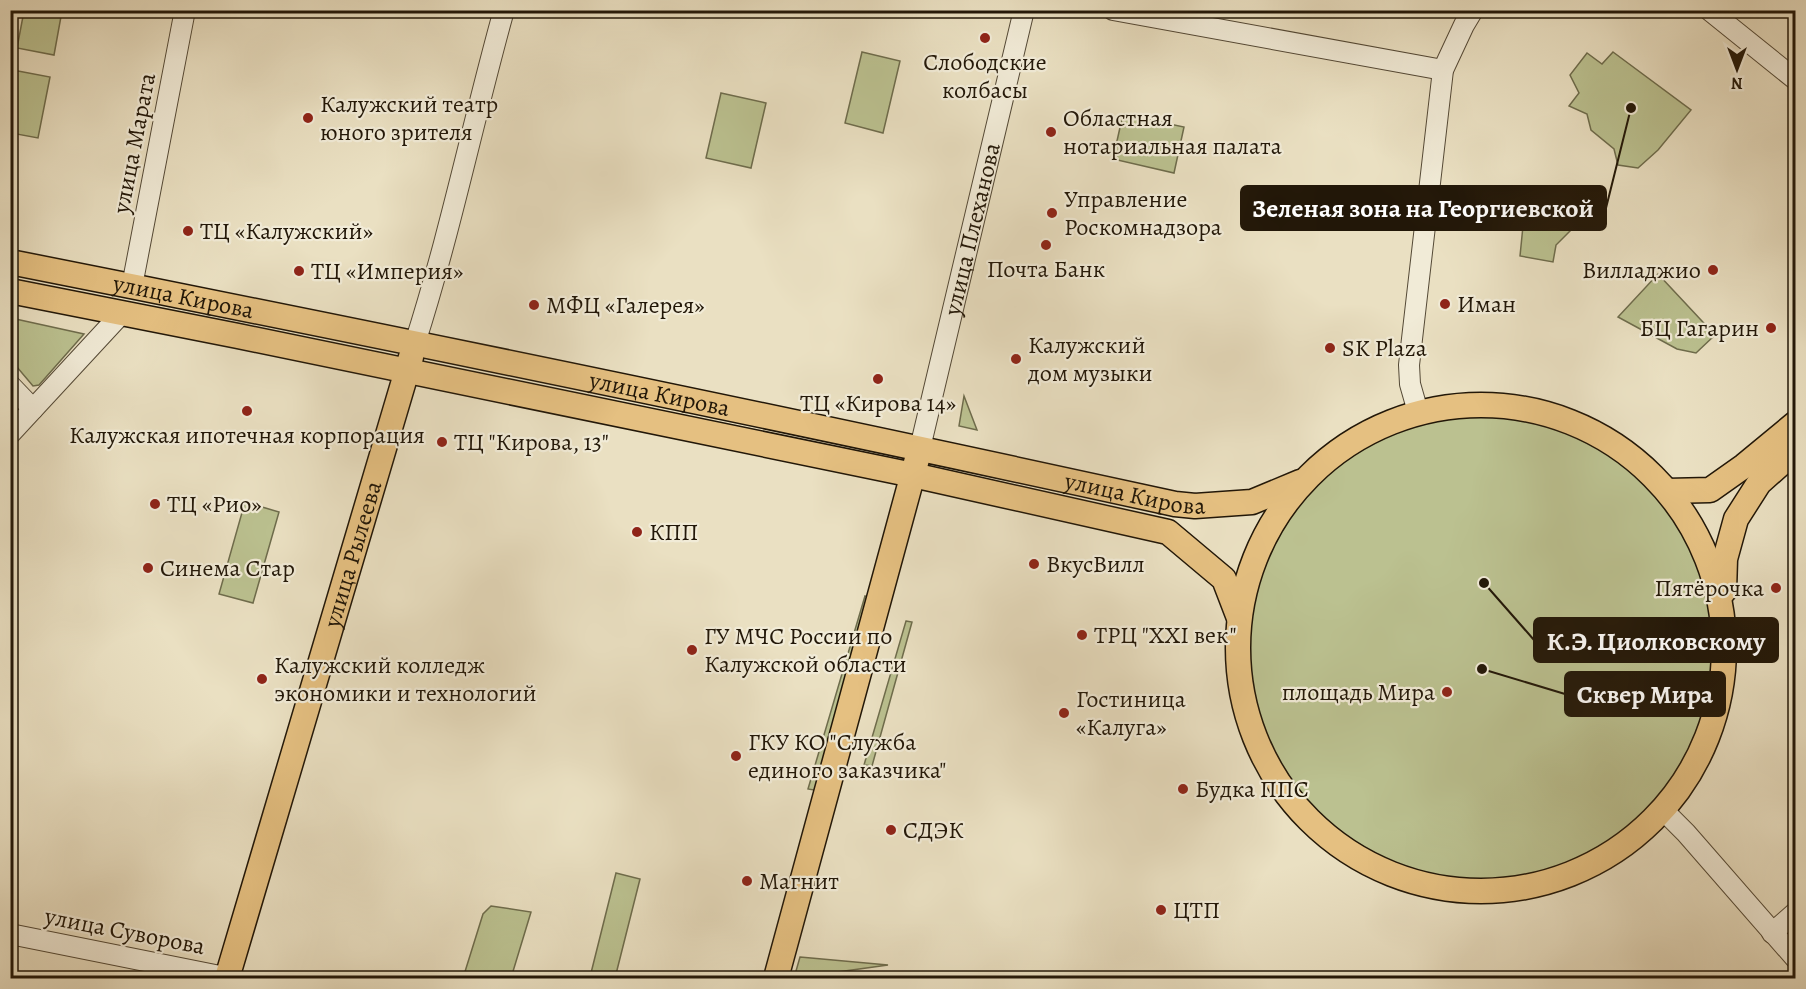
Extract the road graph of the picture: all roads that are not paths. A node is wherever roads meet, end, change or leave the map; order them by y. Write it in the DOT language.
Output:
graph roads {
  1 [pos="185,10"];
  2 [pos="504,10"];
  3 [pos="1024,10"];
  4 [pos="1113,10"];
  5 [pos="1473,10"];
  6 [pos="1709,10"];
  7 [pos="1443,70"];
  8 [pos="1796,80"];
  9 [pos="10,262"];
  10 [pos="132,286"];
  11 [pos="10,291"];
  12 [pos="122,313"];
  13 [pos="415,343"];
  14 [pos="407,371"];
  15 [pos="10,385"];
  16 [pos="33,410"];
  17 [pos="1418,412"];
  18 [pos="1796,423"];
  19 [pos="10,434"];
  20 [pos="920,448"];
  21 [pos="1796,450"];
  22 [pos="913,475"];
  23 [pos="1305,480"];
  24 [pos="1667,491"];
  25 [pos="1239,618"];
  26 [pos="1723,620"];
  27 [pos="1663,810"];
  28 [pos="1796,912"];
  29 [pos="1772,933"];
  30 [pos="10,934"];
  31 [pos="1796,959"];
  32 [pos="228,978"];
  33 [pos="776,978"];
  1 -- 10 [label="street, улица Марата"];
  2 -- 13 [label="street"];
  3 -- 20 [label="street, улица Плеханова"];
  4 -- 7 [label="street"];
  5 -- 7 [label="street"];
  6 -- 8 [label="street"];
  7 -- 17 [label="street"];
  9 -- 10 [label="main road, улица Кирова"];
  10 -- 13 [label="main road, улица Кирова"];
  11 -- 12 [label="main road, улица Кирова"];
  12 -- 14 [label="main road, улица Кирова"];
  12 -- 16 [label="street"];
  13 -- 14 [label="main road, улица Рылеева"];
  13 -- 20 [label="main road, улица Кирова"];
  14 -- 22 [label="main road, улица Кирова"];
  14 -- 32 [label="main road, улица Рылеева"];
  15 -- 16 [label="street"];
  16 -- 19 [label="street"];
  17 -- 23 [label="main road"];
  17 -- 24 [label="main road"];
  18 -- 24 [label="main road"];
  20 -- 22 [label="main road"];
  20 -- 23 [label="main road, улица Кирова"];
  21 -- 26 [label="main road"];
  22 -- 25 [label="main road, улица Кирова"];
  22 -- 33 [label="main road"];
  23 -- 25 [label="main road"];
  24 -- 26 [label="main road"];
  25 -- 27 [label="main road"];
  26 -- 27 [label="main road"];
  27 -- 29 [label="street"];
  28 -- 29 [label="street"];
  29 -- 31 [label="street"];
  30 -- 32 [label="street, улица Суворова"];
}
